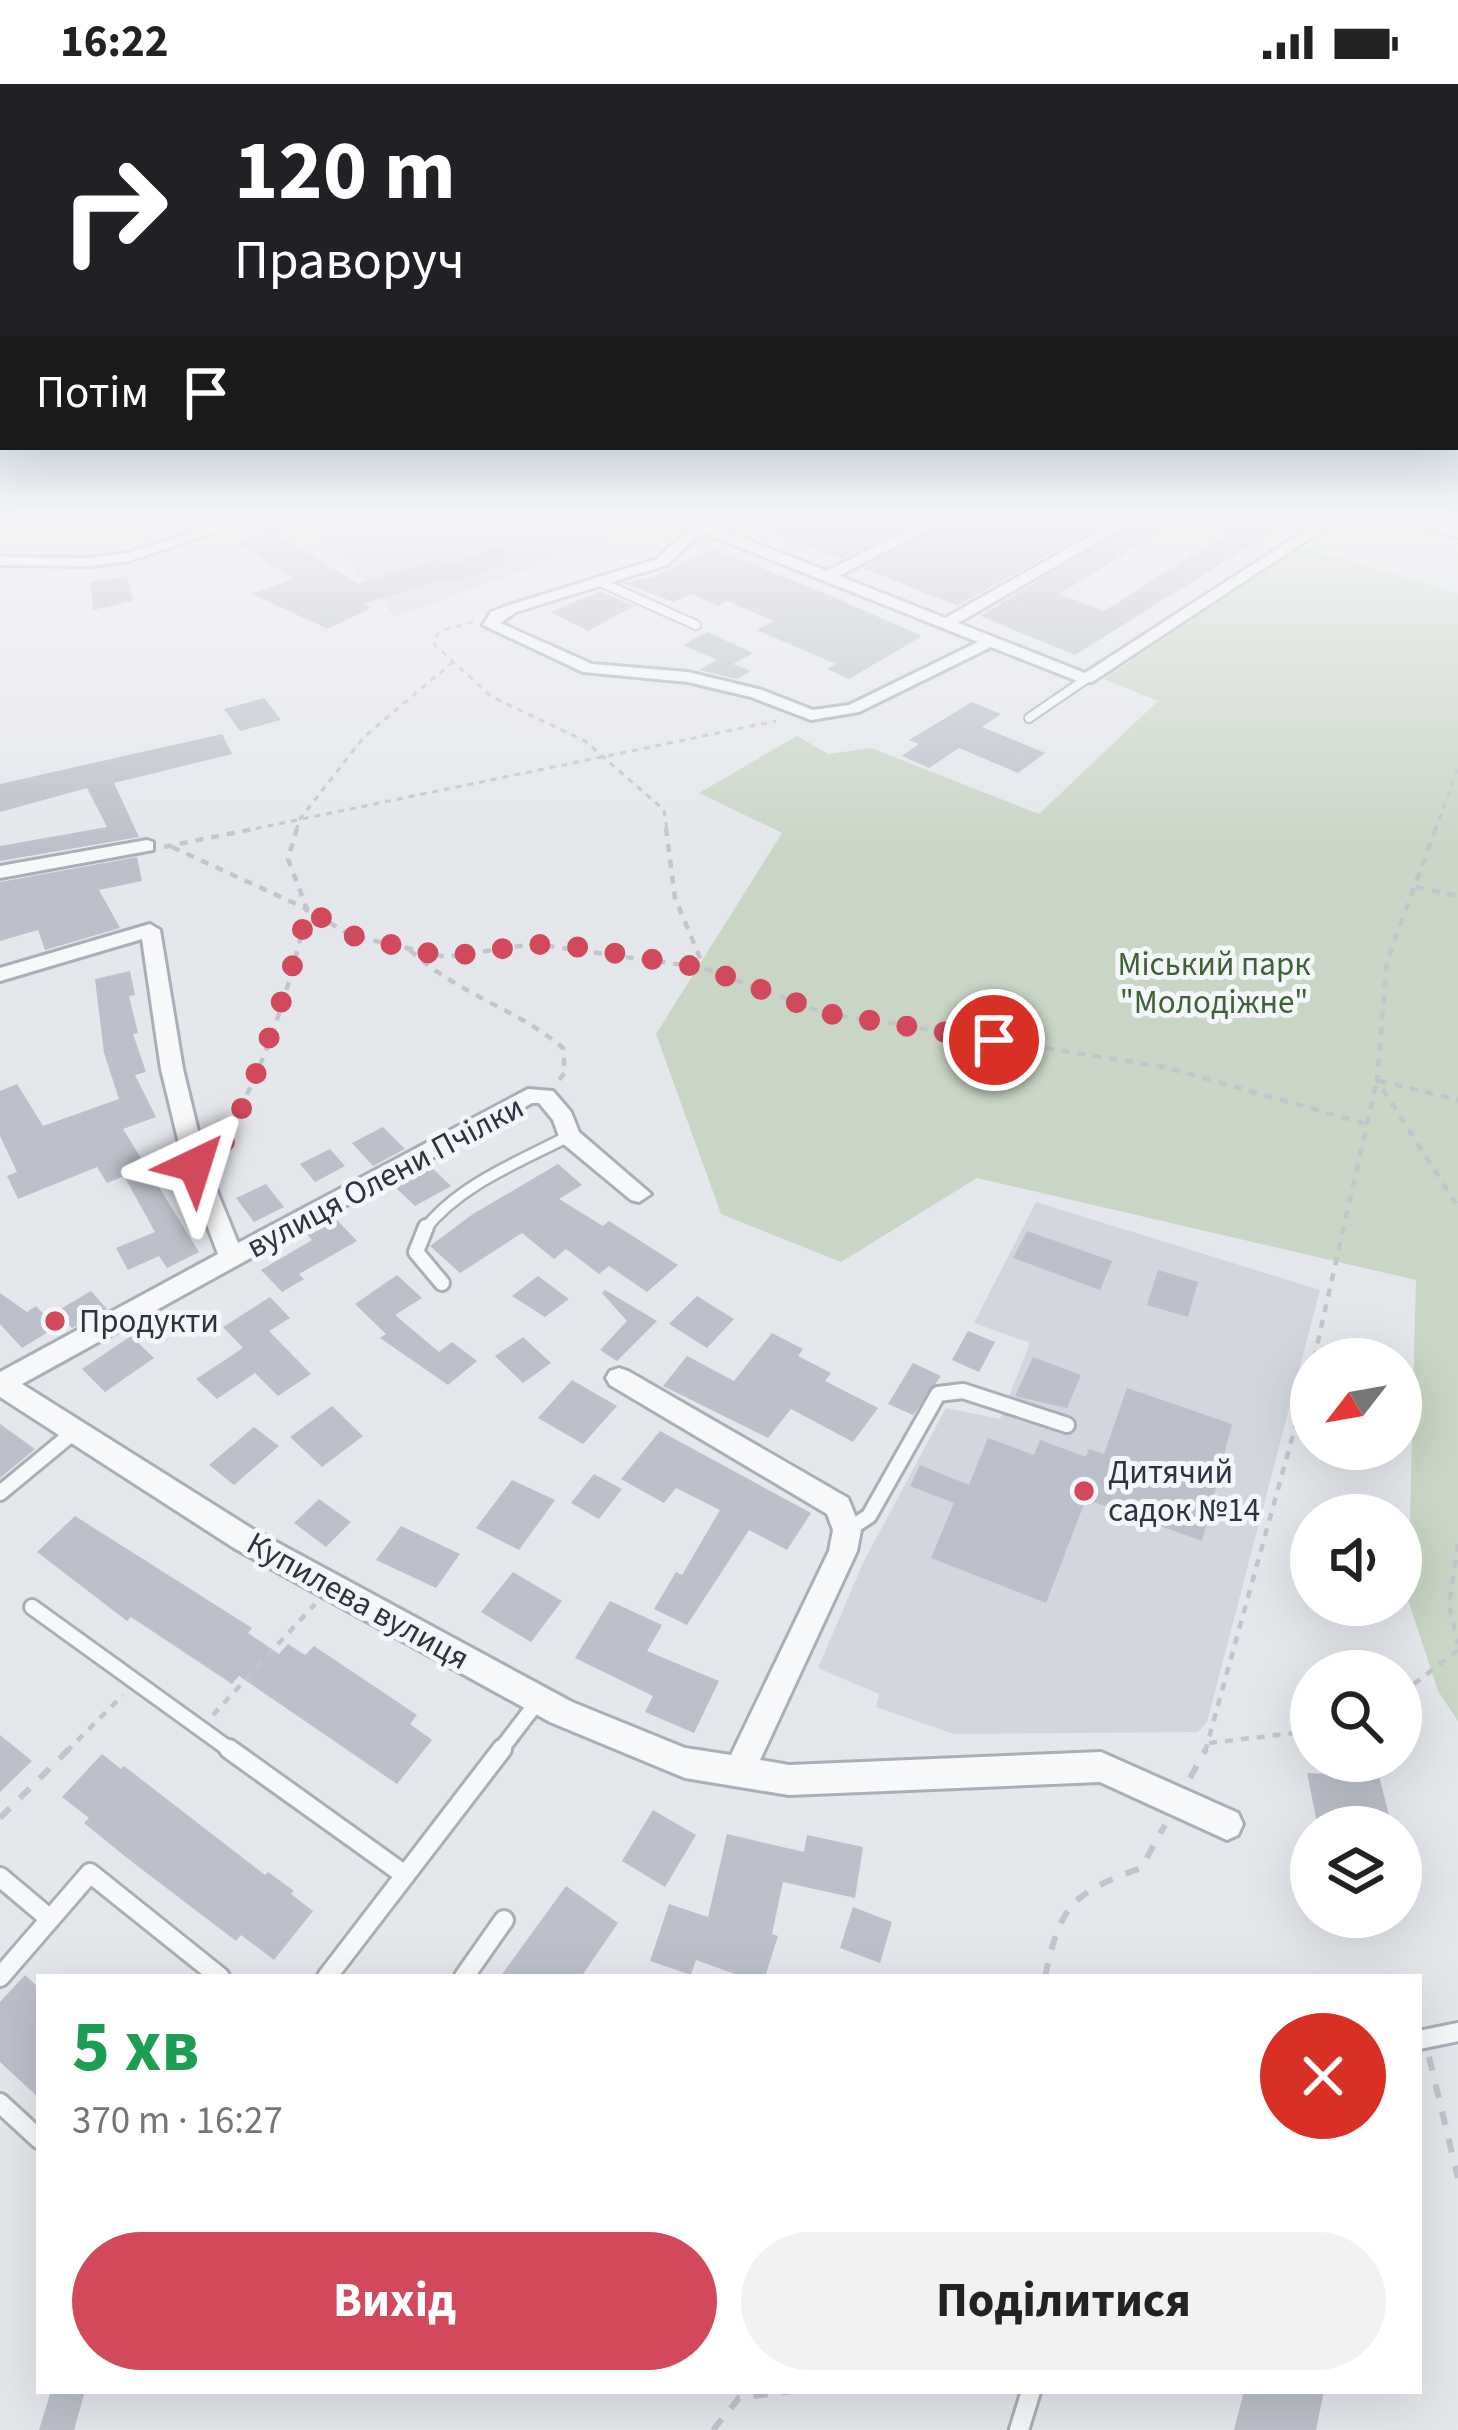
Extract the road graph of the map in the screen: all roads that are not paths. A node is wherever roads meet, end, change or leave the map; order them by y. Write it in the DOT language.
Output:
graph roads {
  1 [pos="505,632"];
  2 [pos="966,632"];
  3 [pos="1158,632"];
  4 [pos="989,642"];
  5 [pos="1086,679"];
  6 [pos="1029,718"];
  7 [pos="148,846"];
  8 [pos="0,872"];
  9 [pos="0,975"];
  10 [pos="569,1136"];
  11 [pos="639,1194"];
  12 [pos="232,1259"];
  13 [pos="442,1283"];
  14 [pos="619,1378"];
  15 [pos="0,1384"];
  16 [pos="1067,1424"];
  17 [pos="74,1432"];
  18 [pos="0,1493"];
  19 [pos="847,1530"];
  20 [pos="32,1607"];
  21 [pos="539,1700"];
  22 [pos="738,1774"];
  23 [pos="1227,1824"];
  24 [pos="405,1875"];
  25 [pos="0,1877"];
  26 [pos="50,1919"];
  27 [pos="504,1920"];
  28 [pos="216,1974"];
  29 [pos="330,1974"];
  30 [pos="466,1974"];
  31 [pos="0,1977"];
  32 [pos="1458,2032"];
  33 [pos="1422,2040"];
  34 [pos="0,2103"];
  35 [pos="36,2136"];
  36 [pos="1030,2394"];
  37 [pos="1019,2430"];
  1 -- 4 [label="street"];
  2 -- 4 [label="street"];
  3 -- 5 [label="street"];
  4 -- 5 [label="street"];
  5 -- 6 [label="lane"];
  7 -- 8 [label="street"];
  9 -- 12 [label="street, вулиця Олени Пчілки"];
  10 -- 11 [label="street, вулиця Олени Пчілки"];
  10 -- 12 [label="street, вулиця Олени Пчілки"];
  10 -- 13 [label="lane"];
  12 -- 15 [label="street, вулиця Олени Пчілки"];
  14 -- 19 [label="street"];
  15 -- 17 [label="street, Купилева вулиця"];
  16 -- 19 [label="lane"];
  17 -- 18 [label="lane"];
  17 -- 21 [label="street, Купилева вулиця"];
  19 -- 22 [label="street"];
  20 -- 24 [label="lane"];
  21 -- 22 [label="street, Купилева вулиця"];
  21 -- 24 [label="lane"];
  22 -- 23 [label="street, Купилева вулиця"];
  24 -- 29 [label="lane"];
  25 -- 26 [label="lane"];
  26 -- 28 [label="lane"];
  26 -- 31 [label="lane"];
  27 -- 30 [label="lane"];
  32 -- 33 [label="lane"];
  34 -- 35 [label="lane"];
  36 -- 37 [label="lane"];
}
